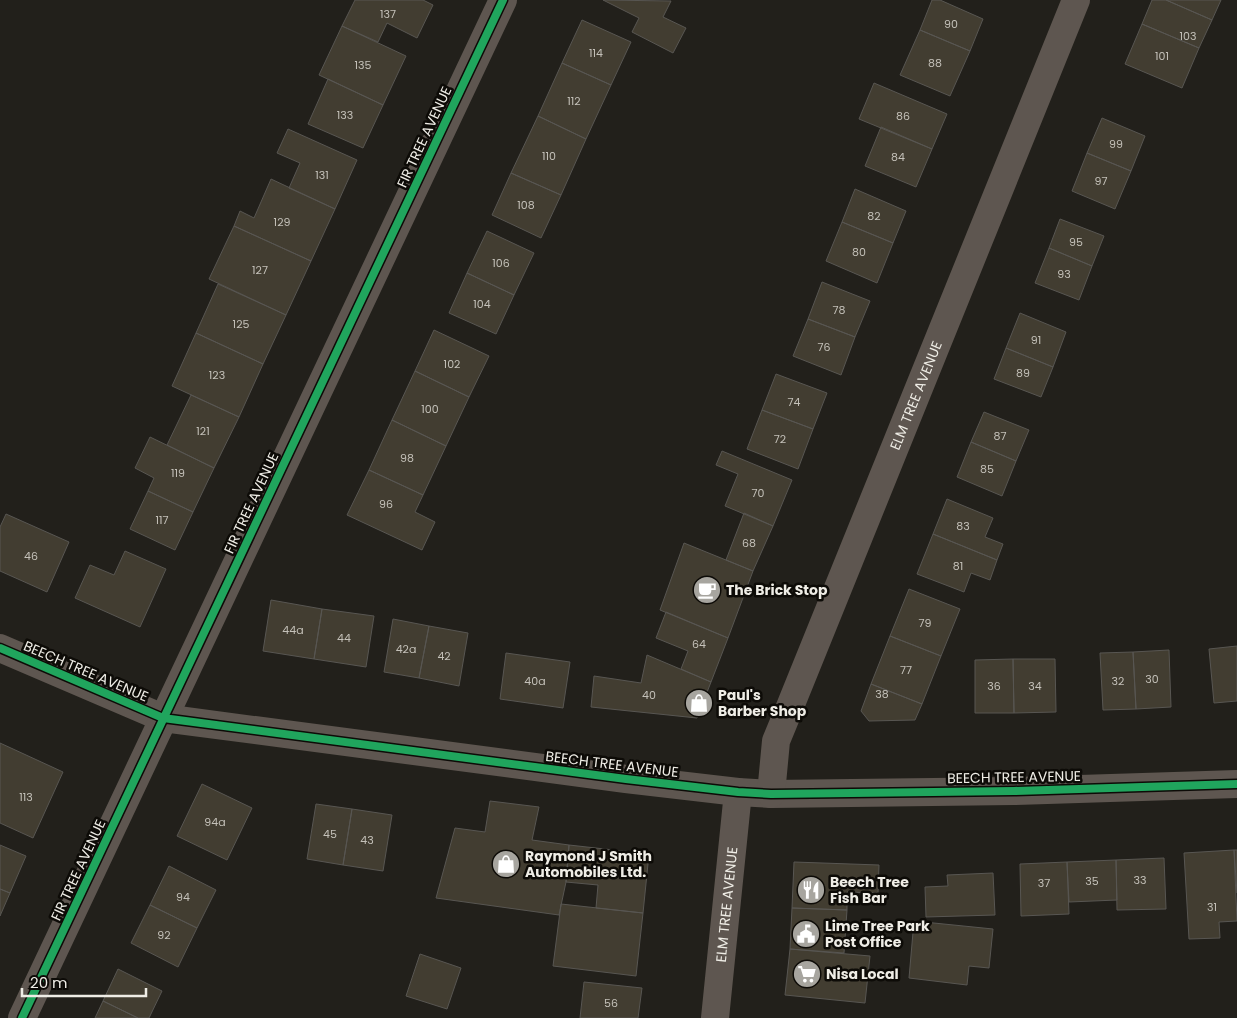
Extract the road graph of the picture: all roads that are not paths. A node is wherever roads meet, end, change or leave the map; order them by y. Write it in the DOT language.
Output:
graph roads {
  1 [pos="503,0"];
  2 [pos="1076,0"];
  3 [pos="0,648"];
  4 [pos="163,718"];
  5 [pos="1237,784"];
  6 [pos="738,792"];
  7 [pos="771,794"];
  8 [pos="22,1018"];
  9 [pos="715,1018"];
  1 -- 4 [label="street, FIR TREE AVENUE"];
  2 -- 7 [label="street, ELM TREE AVENUE"];
  3 -- 4 [label="street, BEECH TREE AVENUE"];
  4 -- 6 [label="street, BEECH TREE AVENUE"];
  4 -- 8 [label="street, FIR TREE AVENUE"];
  5 -- 7 [label="street, BEECH TREE AVENUE"];
  6 -- 7 [label="street, BEECH TREE AVENUE"];
  6 -- 9 [label="street, ELM TREE AVENUE"];
}
